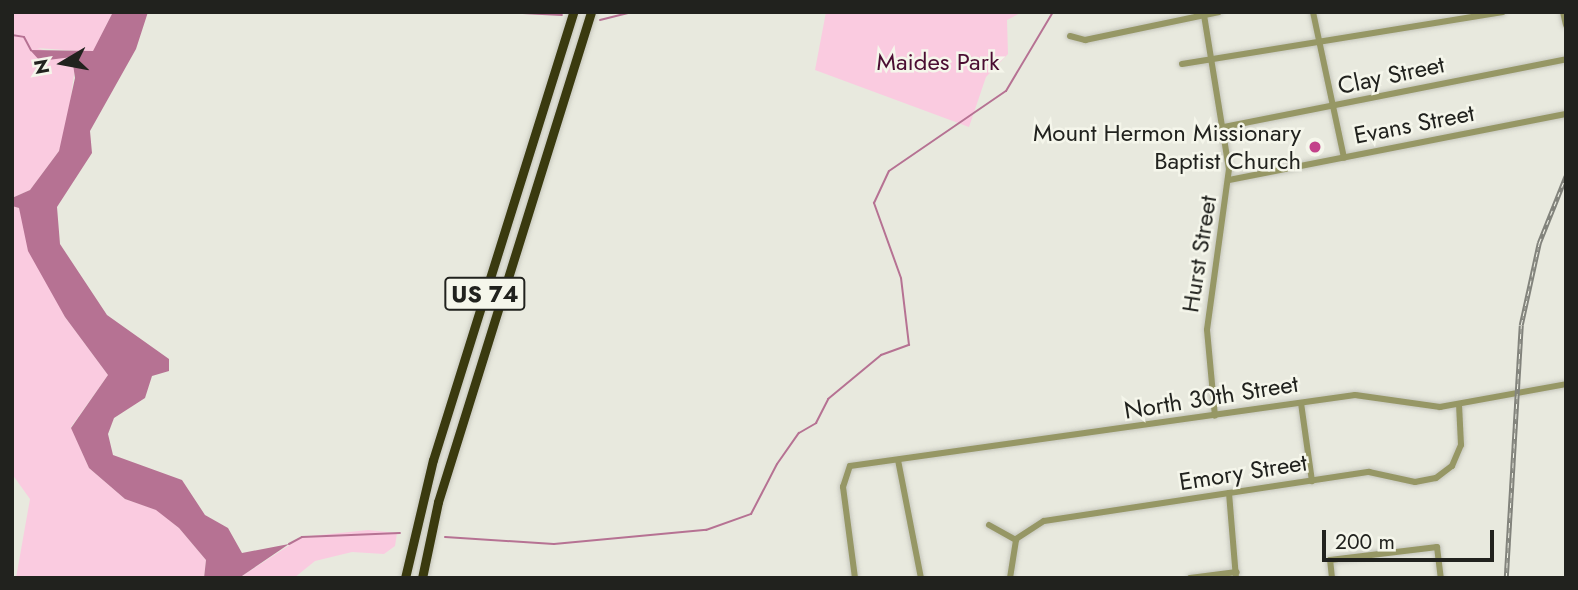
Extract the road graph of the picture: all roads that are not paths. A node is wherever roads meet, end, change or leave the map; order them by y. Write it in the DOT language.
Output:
graph roads {
  1 [pos="573,12"];
  2 [pos="591,12"];
  3 [pos="1219,12"];
  4 [pos="1313,12"];
  5 [pos="1503,12"];
  6 [pos="1563,12"];
  7 [pos="1204,15"];
  8 [pos="1566,24"];
  9 [pos="1070,36"];
  10 [pos="1318,38"];
  11 [pos="1212,59"];
  12 [pos="1566,59"];
  13 [pos="1182,64"];
  14 [pos="1333,107"];
  15 [pos="1566,114"];
  16 [pos="1224,127"];
  17 [pos="1344,158"];
  18 [pos="1229,180"];
  19 [pos="1566,384"];
  20 [pos="1301,403"];
  21 [pos="1458,404"];
  22 [pos="1215,416"];
  23 [pos="898,460"];
  24 [pos="1312,481"];
  25 [pos="1229,493"];
  26 [pos="989,525"];
  27 [pos="1016,540"];
  28 [pos="1237,575"];
  29 [pos="405,578"];
  30 [pos="422,578"];
  31 [pos="855,578"];
  32 [pos="921,578"];
  33 [pos="1010,578"];
  34 [pos="1191,578"];
  35 [pos="1332,578"];
  36 [pos="1441,578"];
  1 -- 29 [label="highway, US 74"];
  2 -- 30 [label="highway, US 74"];
  3 -- 7 [label="street"];
  4 -- 10 [label="street"];
  5 -- 10 [label="street"];
  6 -- 8 [label="street"];
  7 -- 9 [label="street"];
  7 -- 11 [label="street, Hurst Street"];
  10 -- 11 [label="street"];
  10 -- 14 [label="street"];
  11 -- 13 [label="street"];
  11 -- 16 [label="street, Hurst Street"];
  12 -- 14 [label="street, Clay Street"];
  14 -- 16 [label="street, Clay Street"];
  14 -- 17 [label="street"];
  15 -- 17 [label="street, Evans Street"];
  16 -- 18 [label="street, Hurst Street"];
  17 -- 18 [label="street, Evans Street"];
  18 -- 22 [label="street, Hurst Street"];
  19 -- 21 [label="street, North 30th Street"];
  20 -- 21 [label="street, North 30th Street"];
  20 -- 22 [label="street, North 30th Street"];
  20 -- 24 [label="street"];
  21 -- 24 [label="street, Emory Street"];
  22 -- 23 [label="street, North 30th Street"];
  23 -- 31 [label="street, North 30th Street"];
  23 -- 32 [label="street"];
  24 -- 25 [label="street, Emory Street"];
  25 -- 27 [label="street, Emory Street"];
  25 -- 28 [label="street"];
  26 -- 27 [label="street"];
  27 -- 33 [label="street"];
  28 -- 34 [label="street"];
  35 -- 36 [label="street"];
}
